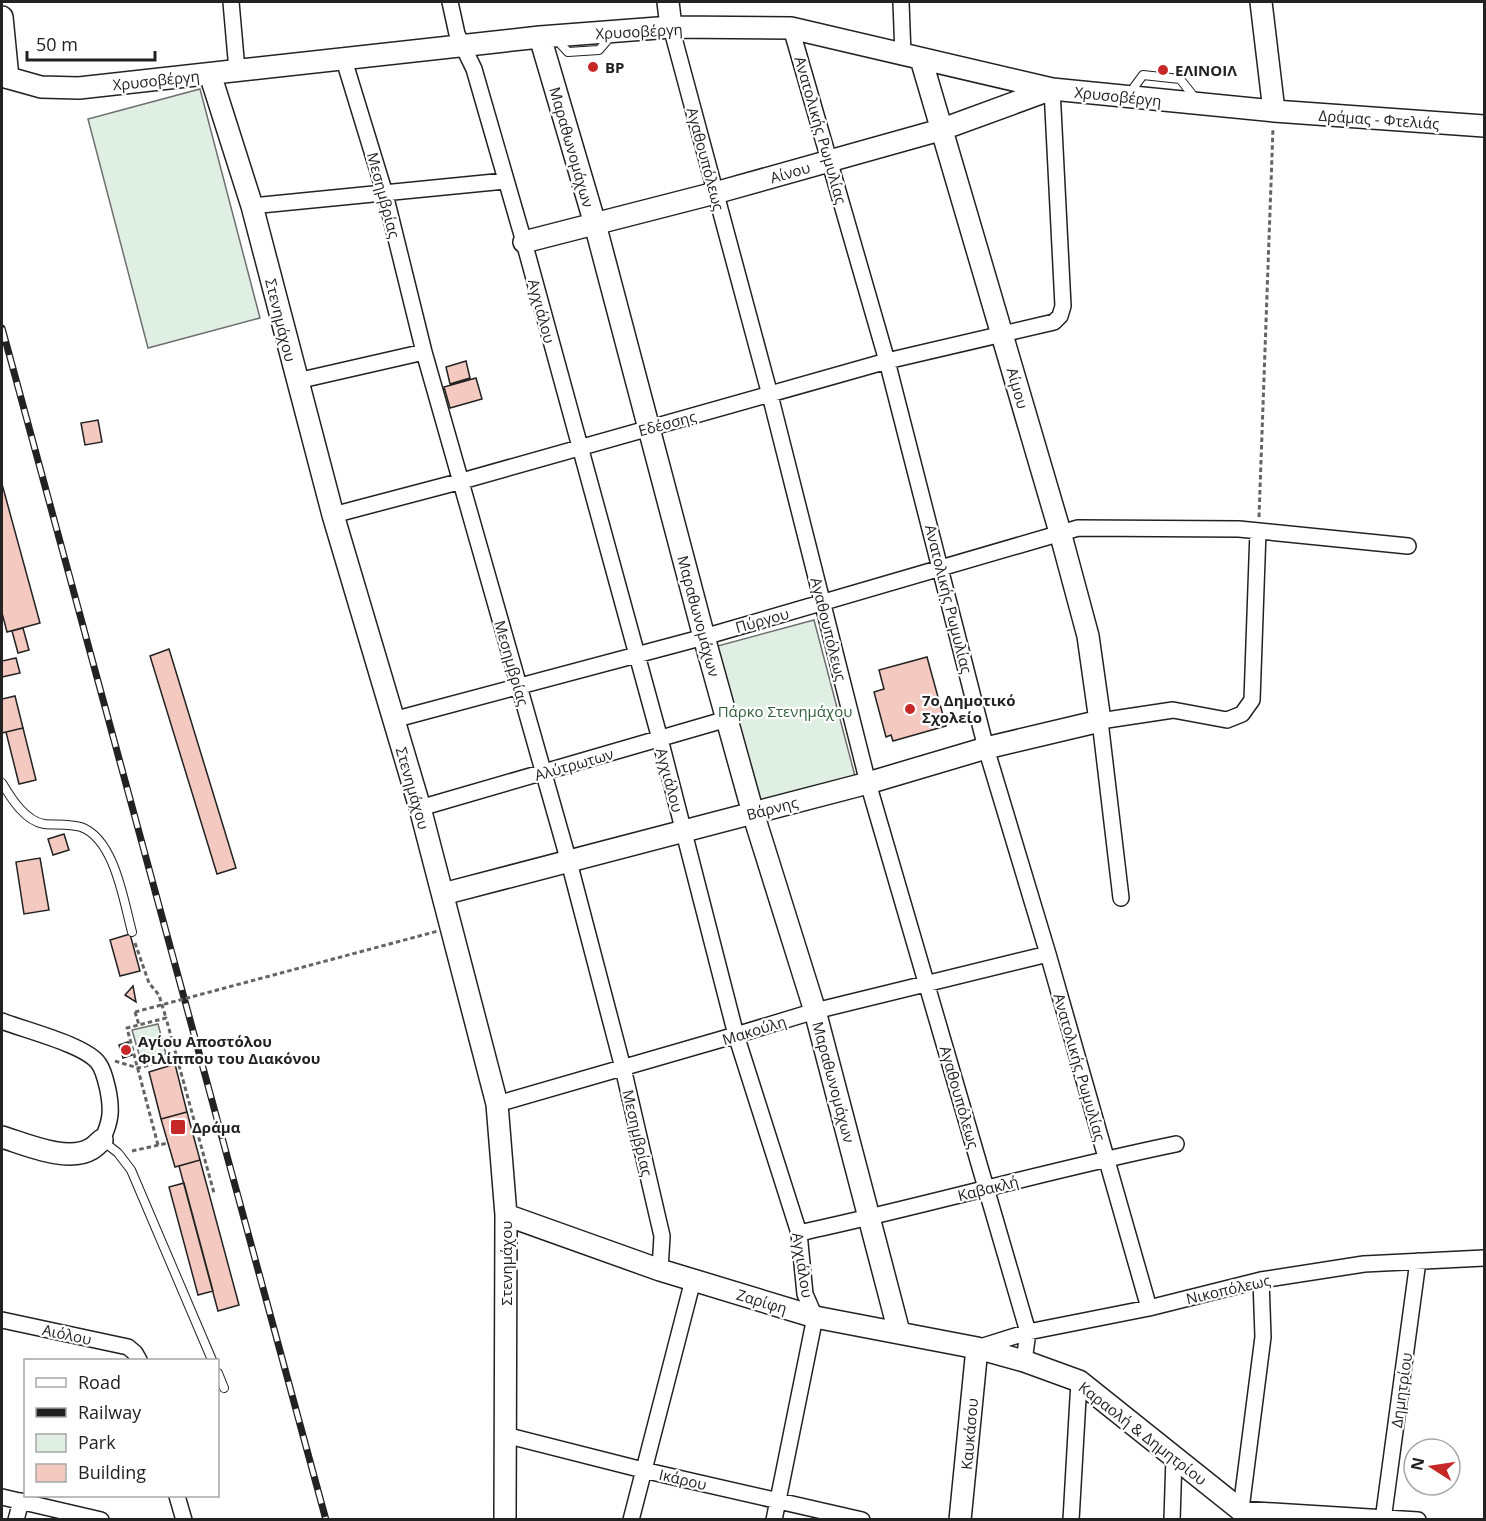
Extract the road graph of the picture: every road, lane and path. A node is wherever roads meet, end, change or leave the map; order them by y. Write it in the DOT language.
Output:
graph roads {
  1 [pos="231,2"];
  2 [pos="450,2"];
  3 [pos="668,2"];
  4 [pos="901,2"];
  5 [pos="1261,2"];
  6 [pos="2,17"];
  7 [pos="671,27"];
  8 [pos="791,28"];
  9 [pos="546,37"];
  10 [pos="462,45"];
  11 [pos="912,57"];
  12 [pos="344,60"];
  13 [pos="237,70"];
  14 [pos="210,74"];
  15 [pos="5,77"];
  16 [pos="1052,89"];
  17 [pos="1274,111"];
  18 [pos="1485,126"];
  19 [pos="940,130"];
  20 [pos="830,160"];
  21 [pos="505,181"];
  22 [pos="715,193"];
  23 [pos="385,194"];
  24 [pos="252,206"];
  25 [pos="595,224"];
  26 [pos="524,242"];
  27 [pos="1001,333"];
  28 [pos="424,352"];
  29 [pos="887,361"];
  30 [pos="297,381"];
  31 [pos="770,395"];
  32 [pos="650,427"];
  33 [pos="579,448"];
  34 [pos="462,481"];
  35 [pos="333,515"];
  36 [pos="1258,531"];
  37 [pos="1060,532"];
  38 [pos="1408,546"];
  39 [pos="942,568"];
  40 [pos="822,603"];
  41 [pos="704,637"];
  42 [pos="637,654"];
  43 [pos="519,686"];
  44 [pos="727,719"];
  45 [pos="393,720"];
  46 [pos="1100,721"];
  47 [pos="660,739"];
  48 [pos="987,748"];
  49 [pos="543,773"];
  50 [pos="2,783"];
  51 [pos="868,783"];
  52 [pos="420,808"];
  53 [pos="753,813"];
  54 [pos="684,832"];
  55 [pos="569,862"];
  56 [pos="443,894"];
  57 [pos="1121,898"];
  58 [pos="438,931"];
  59 [pos="132,932"];
  60 [pos="1048,954"];
  61 [pos="928,984"];
  62 [pos="815,1011"];
  63 [pos="166,1018"];
  64 [pos="2,1021"];
  65 [pos="139,1025"];
  66 [pos="736,1035"];
  67 [pos="88,1052"];
  68 [pos="177,1058"];
  69 [pos="138,1068"];
  70 [pos="622,1068"];
  71 [pos="497,1104"];
  72 [pos="2,1137"];
  73 [pos="102,1140"];
  74 [pos="168,1143"];
  75 [pos="1176,1144"];
  76 [pos="158,1146"];
  77 [pos="118,1154"];
  78 [pos="1106,1158"];
  79 [pos="987,1189"];
  80 [pos="214,1192"];
  81 [pos="506,1215"];
  82 [pos="870,1217"];
  83 [pos="799,1233"];
  84 [pos="1485,1258"];
  85 [pos="1418,1261"];
  86 [pos="660,1270"];
  87 [pos="693,1280"];
  88 [pos="1261,1280"];
  89 [pos="1149,1308"];
  90 [pos="815,1317"];
  91 [pos="2,1320"];
  92 [pos="899,1332"];
  93 [pos="1028,1332"];
  94 [pos="977,1348"];
  95 [pos="136,1355"];
  96 [pos="212,1359"];
  97 [pos="1024,1361"];
  98 [pos="219,1376"];
  99 [pos="1079,1381"];
  100 [pos="224,1388"];
  101 [pos="505,1435"];
  102 [pos="1174,1457"];
  103 [pos="643,1470"];
  104 [pos="2,1497"];
  105 [pos="177,1497"];
  106 [pos="21,1501"];
  107 [pos="779,1501"];
  108 [pos="1247,1514"];
  109 [pos="1383,1518"];
  110 [pos="16,1520"];
  111 [pos="100,1520"];
  112 [pos="184,1520"];
  113 [pos="505,1520"];
  114 [pos="631,1520"];
  115 [pos="774,1520"];
  116 [pos="862,1520"];
  117 [pos="960,1520"];
  118 [pos="1071,1520"];
  119 [pos="1172,1520"];
  120 [pos="1418,1520"];
  1 -- 13 [label="street"];
  2 -- 10 [label="street, Αγχιάλου"];
  3 -- 7 [label="street"];
  4 -- 11 [label="street"];
  5 -- 17 [label="street"];
  6 -- 15 [label="street"];
  7 -- 8 [label="street, Χρυσοβέργη"];
  7 -- 9 [label="street, Χρυσοβέργη"];
  7 -- 22 [label="street, Αγαθουπόλεως"];
  8 -- 11 [label="street, Χρυσοβέργη"];
  8 -- 20 [label="street, Ανατολικής Ρωμυλίας"];
  9 -- 10 [label="street, Χρυσοβέργη"];
  9 -- 25 [label="street, Μαραθωνομάχων"];
  10 -- 12 [label="street, Χρυσοβέργη"];
  10 -- 21 [label="street, Αγχιάλου"];
  11 -- 16 [label="street, Χρυσοβέργη"];
  11 -- 19 [label="street, Αίμου"];
  12 -- 13 [label="street, Χρυσοβέργη"];
  12 -- 23 [label="street, Μεσημβρίας"];
  13 -- 14 [label="street, Χρυσοβέργη"];
  14 -- 15 [label="street, Χρυσοβέργη"];
  14 -- 24 [label="street, Στενημάχου"];
  16 -- 17 [label="street, Χρυσοβέργη"];
  16 -- 19 [label="street, Αίνου"];
  16 -- 27 [label="street, Εδέσσης"];
  17 -- 18 [label="street, Δράμας - Φτελιάς"];
  17 -- 36 [label="path"];
  19 -- 20 [label="street, Αίνου"];
  19 -- 27 [label="street, Αίμου"];
  20 -- 22 [label="street, Αίνου"];
  20 -- 29 [label="street, Ανατολικής Ρωμυλίας"];
  21 -- 23 [label="street"];
  21 -- 26 [label="street, Αγχιάλου"];
  22 -- 25 [label="street, Αίνου"];
  22 -- 31 [label="street, Αγαθουπόλεως"];
  23 -- 24 [label="street"];
  23 -- 28 [label="street, Μεσημβρίας"];
  24 -- 30 [label="street, Στενημάχου"];
  25 -- 26 [label="street, Αίνου"];
  25 -- 32 [label="street, Μαραθωνομάχων"];
  26 -- 33 [label="street, Αγχιάλου"];
  27 -- 29 [label="street, Εδέσσης"];
  27 -- 37 [label="street, Αίμου"];
  28 -- 30 [label="street"];
  28 -- 34 [label="street, Μεσημβρίας"];
  29 -- 31 [label="street, Εδέσσης"];
  29 -- 39 [label="street, Ανατολικής Ρωμυλίας"];
  30 -- 35 [label="street, Στενημάχου"];
  31 -- 32 [label="street, Εδέσσης"];
  31 -- 40 [label="street, Αγαθουπόλεως"];
  32 -- 33 [label="street, Εδέσσης"];
  32 -- 41 [label="street, Μαραθωνομάχων"];
  33 -- 34 [label="street, Εδέσσης"];
  33 -- 42 [label="street, Αγχιάλου"];
  34 -- 35 [label="street, Εδέσσης"];
  34 -- 43 [label="street, Μεσημβρίας"];
  35 -- 45 [label="street, Στενημάχου"];
  36 -- 37 [label="street, Πύργου"];
  36 -- 38 [label="street, Πύργου"];
  36 -- 46 [label="street"];
  37 -- 39 [label="street, Πύργου"];
  37 -- 46 [label="street, Αίμου"];
  39 -- 40 [label="street, Πύργου"];
  39 -- 48 [label="street, Ανατολικής Ρωμυλίας"];
  40 -- 41 [label="street, Πύργου"];
  40 -- 51 [label="street, Αγαθουπόλεως"];
  41 -- 42 [label="street, Πύργου"];
  41 -- 44 [label="street, Μαραθωνομάχων"];
  42 -- 43 [label="street, Πύργου"];
  42 -- 47 [label="street, Αγχιάλου"];
  43 -- 45 [label="street, Πύργου"];
  43 -- 49 [label="street, Μεσημβρίας"];
  44 -- 47 [label="street, Αλύτρωτων"];
  44 -- 53 [label="street, Μαραθωνομάχων"];
  45 -- 52 [label="street, Στενημάχου"];
  46 -- 48 [label="street, Βάρνης"];
  46 -- 57 [label="street"];
  47 -- 49 [label="street, Αλύτρωτων"];
  47 -- 54 [label="street, Αγχιάλου"];
  48 -- 51 [label="street, Βάρνης"];
  48 -- 60 [label="street, Ανατολικής Ρωμυλίας"];
  49 -- 52 [label="street, Αλύτρωτων"];
  49 -- 55 [label="street, Μεσημβρίας"];
  50 -- 59 [label="lane"];
  51 -- 53 [label="street, Βάρνης"];
  51 -- 61 [label="street, Αγαθουπόλεως"];
  52 -- 56 [label="street, Στενημάχου"];
  53 -- 54 [label="street, Βάρνης"];
  53 -- 62 [label="street, Μαραθωνομάχων"];
  54 -- 55 [label="street, Βάρνης"];
  54 -- 66 [label="street, Αγχιάλου"];
  55 -- 56 [label="street, Βάρνης"];
  55 -- 70 [label="street, Μεσημβρίας"];
  56 -- 71 [label="street, Στενημάχου"];
  58 -- 65 [label="path, bridge"];
  59 -- 63 [label="path"];
  60 -- 61 [label="street, Μακούλη"];
  60 -- 78 [label="street, Ανατολικής Ρωμυλίας"];
  61 -- 62 [label="street, Μακούλη"];
  61 -- 79 [label="street, Αγαθουπόλεως"];
  62 -- 66 [label="street, Μακούλη"];
  62 -- 82 [label="street, Μαραθωνομάχων"];
  63 -- 65 [label="path"];
  63 -- 68 [label="path"];
  64 -- 67 [label="street"];
  65 -- 69 [label="path"];
  66 -- 70 [label="street, Μακούλη"];
  66 -- 83 [label="street, Αγχιάλου"];
  67 -- 69 [label="path"];
  67 -- 73 [label="street"];
  68 -- 69 [label="path"];
  68 -- 80 [label="path"];
  69 -- 76 [label="path"];
  70 -- 71 [label="street, Μακούλη"];
  70 -- 86 [label="street, Μεσημβρίας"];
  71 -- 81 [label="street, Στενημάχου"];
  72 -- 73 [label="street"];
  73 -- 77 [label="lane"];
  74 -- 76 [label="path"];
  75 -- 78 [label="street, Καβακλή"];
  76 -- 77 [label="path"];
  77 -- 96 [label="lane"];
  78 -- 79 [label="street, Καβακλή"];
  78 -- 89 [label="street, Ανατολικής Ρωμυλίας"];
  79 -- 82 [label="street, Καβακλή"];
  79 -- 93 [label="street, Αγαθουπόλεως"];
  81 -- 86 [label="street, Ζαρίφη"];
  81 -- 101 [label="street, Στενημάχου"];
  82 -- 83 [label="street, Καβακλή"];
  82 -- 92 [label="street, Μαραθωνομάχων"];
  83 -- 90 [label="street, Αγχιάλου"];
  84 -- 85 [label="street, Νικοπόλεως"];
  85 -- 88 [label="street, Νικοπόλεως"];
  85 -- 109 [label="street, Δημητρίου"];
  86 -- 87 [label="street, Ζαρίφη"];
  87 -- 90 [label="street, Ζαρίφη"];
  87 -- 103 [label="street"];
  88 -- 89 [label="street, Νικοπόλεως"];
  88 -- 108 [label="street"];
  89 -- 93 [label="street, Νικοπόλεως"];
  90 -- 92 [label="street, Ζαρίφη"];
  90 -- 107 [label="street, Αγχιάλου"];
  91 -- 95 [label="street, Αιόλου"];
  92 -- 94 [label="street, Ζαρίφη"];
  93 -- 94 [label="street, Νικοπόλεως"];
  93 -- 97 [label="street"];
  94 -- 97 [label="street, Ζαρίφη"];
  94 -- 117 [label="street, Καυκάσου"];
  97 -- 99 [label="street, Καραολή & Δημητρίου"];
  98 -- 100 [label="lane"];
  99 -- 102 [label="street, Καραολή & Δημητρίου"];
  99 -- 118 [label="street"];
  101 -- 103 [label="street, Ικάρου"];
  101 -- 113 [label="street, Στενημάχου"];
  102 -- 108 [label="street, Καραολή & Δημητρίου"];
  102 -- 119 [label="street"];
  103 -- 107 [label="street, Ικάρου"];
  103 -- 114 [label="street"];
  104 -- 106 [label="street"];
  105 -- 112 [label="street"];
  106 -- 110 [label="street"];
  106 -- 111 [label="street"];
  107 -- 115 [label="street, Αγχιάλου"];
  107 -- 116 [label="street, Ικάρου"];
  108 -- 109 [label="street"];
  109 -- 120 [label="street"];
}
